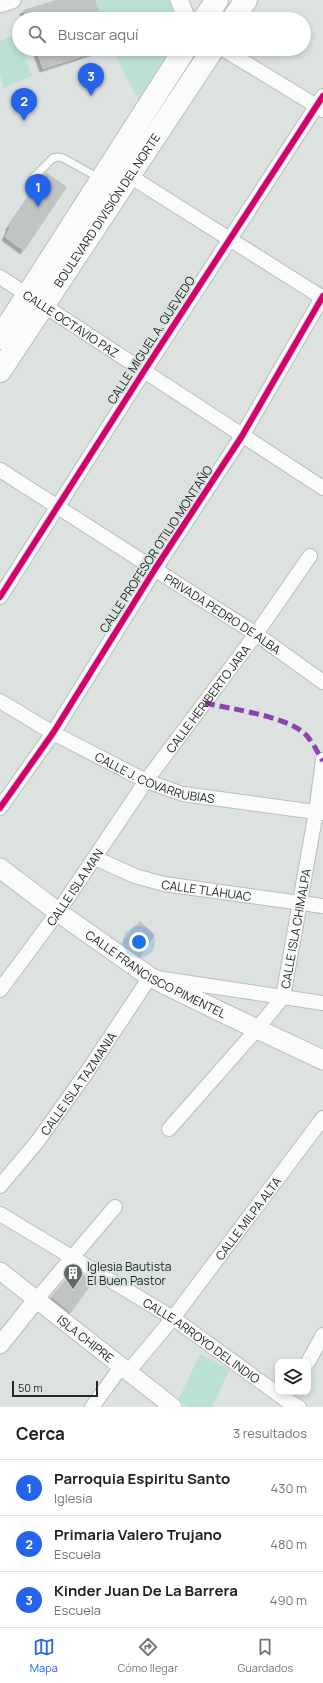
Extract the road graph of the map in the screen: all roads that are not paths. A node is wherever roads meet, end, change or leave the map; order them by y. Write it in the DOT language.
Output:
graph roads {
  1 [pos="12,0"];
  2 [pos="179,0"];
  3 [pos="217,0"];
  4 [pos="246,0"];
  5 [pos="0,4"];
  6 [pos="184,12"];
  7 [pos="209,12"];
  8 [pos="238,12"];
  9 [pos="180,56"];
  10 [pos="208,56"];
  11 [pos="235,56"];
  12 [pos="321,104"];
  13 [pos="128,175"];
  14 [pos="32,179"];
  15 [pos="101,180"];
  16 [pos="230,239"];
  17 [pos="0,277"];
  18 [pos="323,297"];
  19 [pos="35,300"];
  20 [pos="0,338"];
  21 [pos="0,371"];
  22 [pos="144,371"];
  23 [pos="242,436"];
  24 [pos="0,470"];
  25 [pos="323,488"];
  26 [pos="57,508"];
  27 [pos="310,556"];
  28 [pos="155,569"];
  29 [pos="0,597"];
  30 [pos="256,634"];
  31 [pos="323,682"];
  32 [pos="0,702"];
  33 [pos="53,733"];
  34 [pos="323,760"];
  35 [pos="146,781"];
  36 [pos="0,808"];
  37 [pos="320,812"];
  38 [pos="95,858"];
  39 [pos="0,868"];
  40 [pos="301,902"];
  41 [pos="323,906"];
  42 [pos="58,912"];
  43 [pos="150,977"];
  44 [pos="0,990"];
  45 [pos="283,997"];
  46 [pos="323,1003"];
  47 [pos="257,1029"];
  48 [pos="323,1060"];
  49 [pos="323,1118"];
  50 [pos="169,1128"];
  51 [pos="0,1186"];
  52 [pos="115,1207"];
  53 [pos="0,1214"];
  54 [pos="73,1256"];
  55 [pos="0,1271"];
  56 [pos="36,1300"];
  57 [pos="173,1318"];
  58 [pos="323,1335"];
  59 [pos="0,1345"];
  60 [pos="310,1359"];
  61 [pos="125,1369"];
  62 [pos="286,1400"];
  63 [pos="173,1406"];
  64 [pos="92,1407"];
  65 [pos="299,1407"];
  1 -- 5 [label="street"];
  2 -- 6 [label="street"];
  3 -- 7 [label="main road"];
  4 -- 8 [label="main road"];
  9 -- 15 [label="main road, BOULEVARD DIVISIÓN DEL NORTE"];
  10 -- 13 [label="main road, BOULEVARD DIVISIÓN DEL NORTE"];
  11 -- 12 [label="street"];
  12 -- 16 [label="street, CALLE MIGUEL A. QUEVEDO"];
  13 -- 16 [label="street"];
  13 -- 19 [label="main road, BOULEVARD DIVISIÓN DEL NORTE"];
  14 -- 15 [label="lane"];
  15 -- 19 [label="main road, BOULEVARD DIVISIÓN DEL NORTE"];
  16 -- 18 [label="street"];
  16 -- 22 [label="street, CALLE MIGUEL A. QUEVEDO"];
  17 -- 19 [label="street, CALLE OCTAVIO PAZ"];
  18 -- 23 [label="street, CALLE PROFESOR OTILIO MONTAÑO"];
  19 -- 20 [label="main road, BOULEVARD DIVISIÓN DEL NORTE"];
  19 -- 21 [label="main road, BOULEVARD DIVISIÓN DEL NORTE"];
  19 -- 22 [label="street, CALLE OCTAVIO PAZ"];
  22 -- 23 [label="street, CALLE OCTAVIO PAZ"];
  22 -- 26 [label="street, CALLE MIGUEL A. QUEVEDO"];
  23 -- 25 [label="street, CALLE OCTAVIO PAZ"];
  23 -- 28 [label="street, CALLE PROFESOR OTILIO MONTAÑO"];
  24 -- 26 [label="street, PRIVADA PEDRO DE ALBA"];
  26 -- 28 [label="street, PRIVADA PEDRO DE ALBA"];
  26 -- 29 [label="street, CALLE MIGUEL A. QUEVEDO"];
  27 -- 30 [label="street, CALLE HERIBERTO JARA"];
  28 -- 30 [label="street, PRIVADA PEDRO DE ALBA"];
  28 -- 33 [label="street, CALLE PROFESOR OTILIO MONTAÑO"];
  30 -- 31 [label="street, PRIVADA PEDRO DE ALBA"];
  30 -- 35 [label="street, CALLE HERIBERTO JARA"];
  32 -- 33 [label="street, CALLE J. COVARRUBIAS"];
  33 -- 35 [label="street, CALLE J. COVARRUBIAS"];
  33 -- 36 [label="street, CALLE PROFESOR OTILIO MONTAÑO"];
  34 -- 37 [label="street, CALLE ISLA CHIMALPA"];
  35 -- 37 [label="street, CALLE J. COVARRUBIAS"];
  35 -- 38 [label="street, CALLE ISLA MAN"];
  37 -- 40 [label="street, CALLE ISLA CHIMALPA"];
  38 -- 40 [label="street, CALLE TLÁHUAC"];
  38 -- 42 [label="street, CALLE ISLA MAN"];
  39 -- 42 [label="main road, CALLE FRANCISCO PIMENTEL"];
  40 -- 41 [label="street, CALLE TLÁHUAC"];
  40 -- 45 [label="street, CALLE ISLA CHIMALPA"];
  42 -- 43 [label="main road, CALLE FRANCISCO PIMENTEL"];
  42 -- 44 [label="street, CALLE ISLA MAN"];
  43 -- 45 [label="street"];
  43 -- 47 [label="main road, CALLE FRANCISCO PIMENTEL"];
  43 -- 51 [label="street, CALLE ISLA TAZMANIA"];
  45 -- 46 [label="street"];
  45 -- 47 [label="street, CALLE ISLA CHIMALPA"];
  47 -- 48 [label="main road, CALLE FRANCISCO PIMENTEL"];
  47 -- 50 [label="street, CALLE ISLA CHIMALPA"];
  49 -- 57 [label="street, CALLE MILPA ALTA"];
  52 -- 54 [label="street"];
  53 -- 54 [label="street, CALLE ARROYO DEL INDIO"];
  54 -- 56 [label="street"];
  54 -- 57 [label="street, CALLE ARROYO DEL INDIO"];
  55 -- 56 [label="street, ISLA CHIPRE"];
  56 -- 59 [label="street"];
  56 -- 61 [label="street, ISLA CHIPRE"];
  57 -- 61 [label="street, CALLE MILPA ALTA"];
  57 -- 62 [label="street, CALLE ARROYO DEL INDIO"];
  58 -- 60 [label="street"];
  61 -- 63 [label="street, ISLA CHIPRE"];
  61 -- 64 [label="street, CALLE MILPA ALTA"];
  62 -- 65 [label="street, CALLE ARROYO DEL INDIO"];
}
